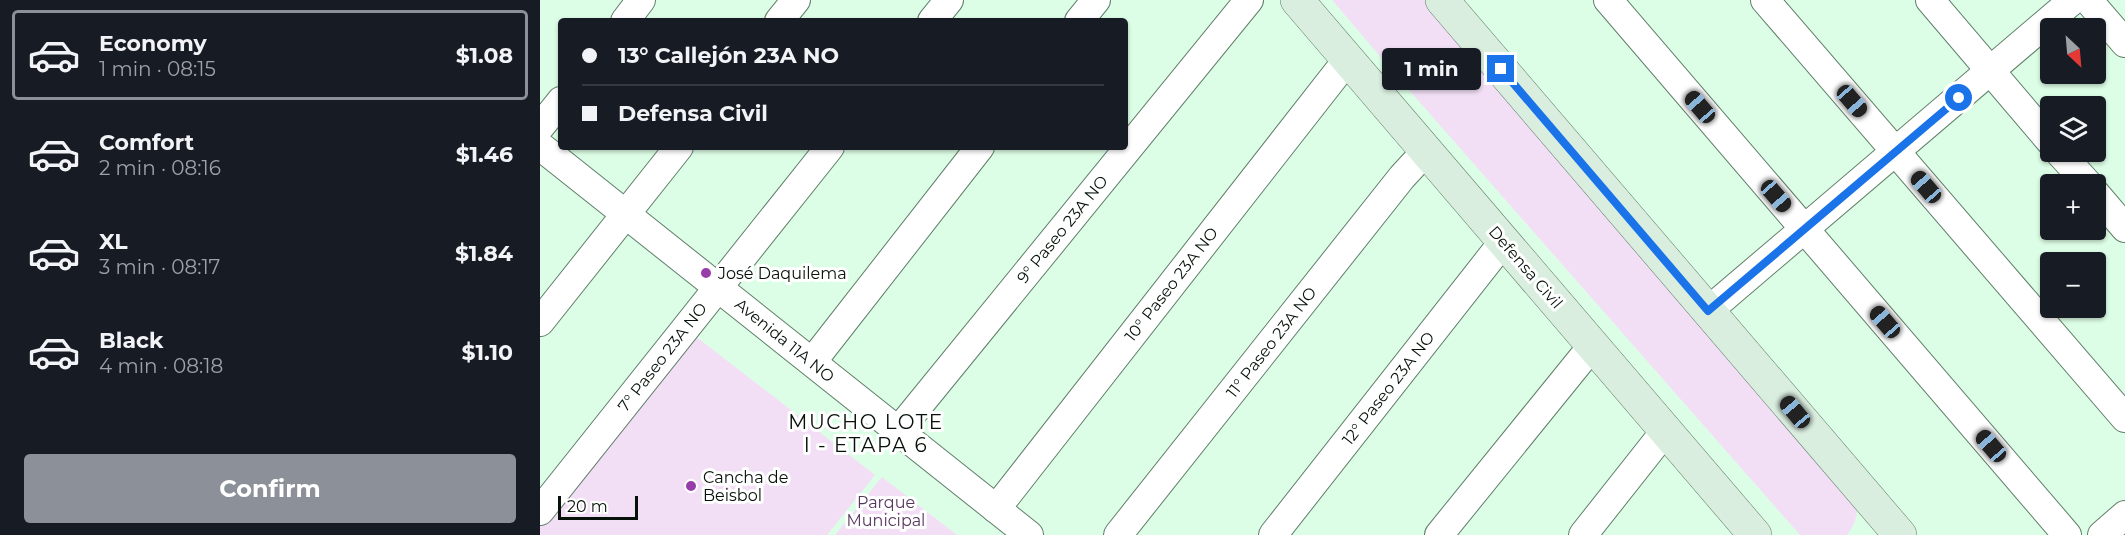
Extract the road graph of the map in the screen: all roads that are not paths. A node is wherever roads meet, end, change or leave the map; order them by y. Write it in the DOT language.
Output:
graph roads {
  1 [pos="641,0"];
  2 [pos="796,0"];
  3 [pos="949,0"];
  4 [pos="1096,0"];
  5 [pos="1249,0"];
  6 [pos="1297,0"];
  7 [pos="1442,0"];
  8 [pos="1608,0"];
  9 [pos="1765,0"];
  10 [pos="1930,0"];
  11 [pos="2073,0"];
  12 [pos="2088,0"];
  13 [pos="626,18"];
  14 [pos="781,18"];
  15 [pos="934,18"];
  16 [pos="1081,18"];
  17 [pos="2125,43"];
  18 [pos="1348,59"];
  19 [pos="1990,71"];
  20 [pos="558,105"];
  21 [pos="540,127"];
  22 [pos="2040,129"];
  23 [pos="540,146"];
  24 [pos="1128,149"];
  25 [pos="677,150"];
  26 [pos="828,150"];
  27 [pos="978,150"];
  28 [pos="1127,150"];
  29 [pos="1426,151"];
  30 [pos="1895,152"];
  31 [pos="2068,162"];
  32 [pos="2079,174"];
  33 [pos="2106,206"];
  34 [pos="626,214"];
  35 [pos="1804,228"];
  36 [pos="2125,228"];
  37 [pos="1504,241"];
  38 [pos="717,287"];
  39 [pos="1708,311"];
  40 [pos="540,322"];
  41 [pos="1593,345"];
  42 [pos="812,362"];
  43 [pos="2125,418"];
  44 [pos="1666,430"];
  45 [pos="898,431"];
  46 [pos="996,509"];
  47 [pos="540,511"];
  48 [pos="2125,515"];
  49 [pos="1746,531"];
  50 [pos="1892,534"];
  51 [pos="1029,535"];
  52 [pos="1118,535"];
  53 [pos="1273,535"];
  54 [pos="1439,535"];
  55 [pos="1583,535"];
  56 [pos="2067,535"];
  57 [pos="2102,535"];
  1 -- 13 [label="street"];
  2 -- 14 [label="street"];
  3 -- 15 [label="street"];
  4 -- 16 [label="street"];
  5 -- 24 [label="street, 9° Paseo 23A NO"];
  6 -- 18 [label="street, Defensa Civil"];
  7 -- 39 [label="street"];
  8 -- 35 [label="street"];
  9 -- 30 [label="street"];
  10 -- 19 [label="street"];
  11 -- 19 [label="street"];
  12 -- 17 [label="street"];
  18 -- 29 [label="street, Defensa Civil"];
  18 -- 46 [label="street, 10° Paseo 23A NO"];
  19 -- 22 [label="street"];
  19 -- 30 [label="street"];
  20 -- 21 [label="street"];
  23 -- 34 [label="street, Avenida 11A NO"];
  25 -- 34 [label="street"];
  26 -- 38 [label="street, 7° Paseo 23A NO"];
  27 -- 42 [label="street"];
  28 -- 45 [label="street, 9° Paseo 23A NO"];
  29 -- 37 [label="street, Defensa Civil"];
  29 -- 52 [label="street, 11° Paseo 23A NO"];
  30 -- 35 [label="street"];
  30 -- 43 [label="street"];
  31 -- 32 [label="street"];
  33 -- 36 [label="street"];
  34 -- 38 [label="street, Avenida 11A NO"];
  34 -- 40 [label="street"];
  35 -- 39 [label="street"];
  35 -- 56 [label="street"];
  37 -- 41 [label="street, Defensa Civil"];
  37 -- 53 [label="street, 12° Paseo 23A NO"];
  38 -- 42 [label="street, Avenida 11A NO"];
  38 -- 47 [label="street, 7° Paseo 23A NO"];
  39 -- 50 [label="street"];
  41 -- 44 [label="street, Defensa Civil"];
  41 -- 54 [label="street"];
  42 -- 45 [label="street, Avenida 11A NO"];
  44 -- 49 [label="street, Defensa Civil"];
  44 -- 55 [label="street"];
  45 -- 46 [label="street, Avenida 11A NO"];
  46 -- 51 [label="street, Avenida 11A NO"];
  48 -- 57 [label="street"];
}
